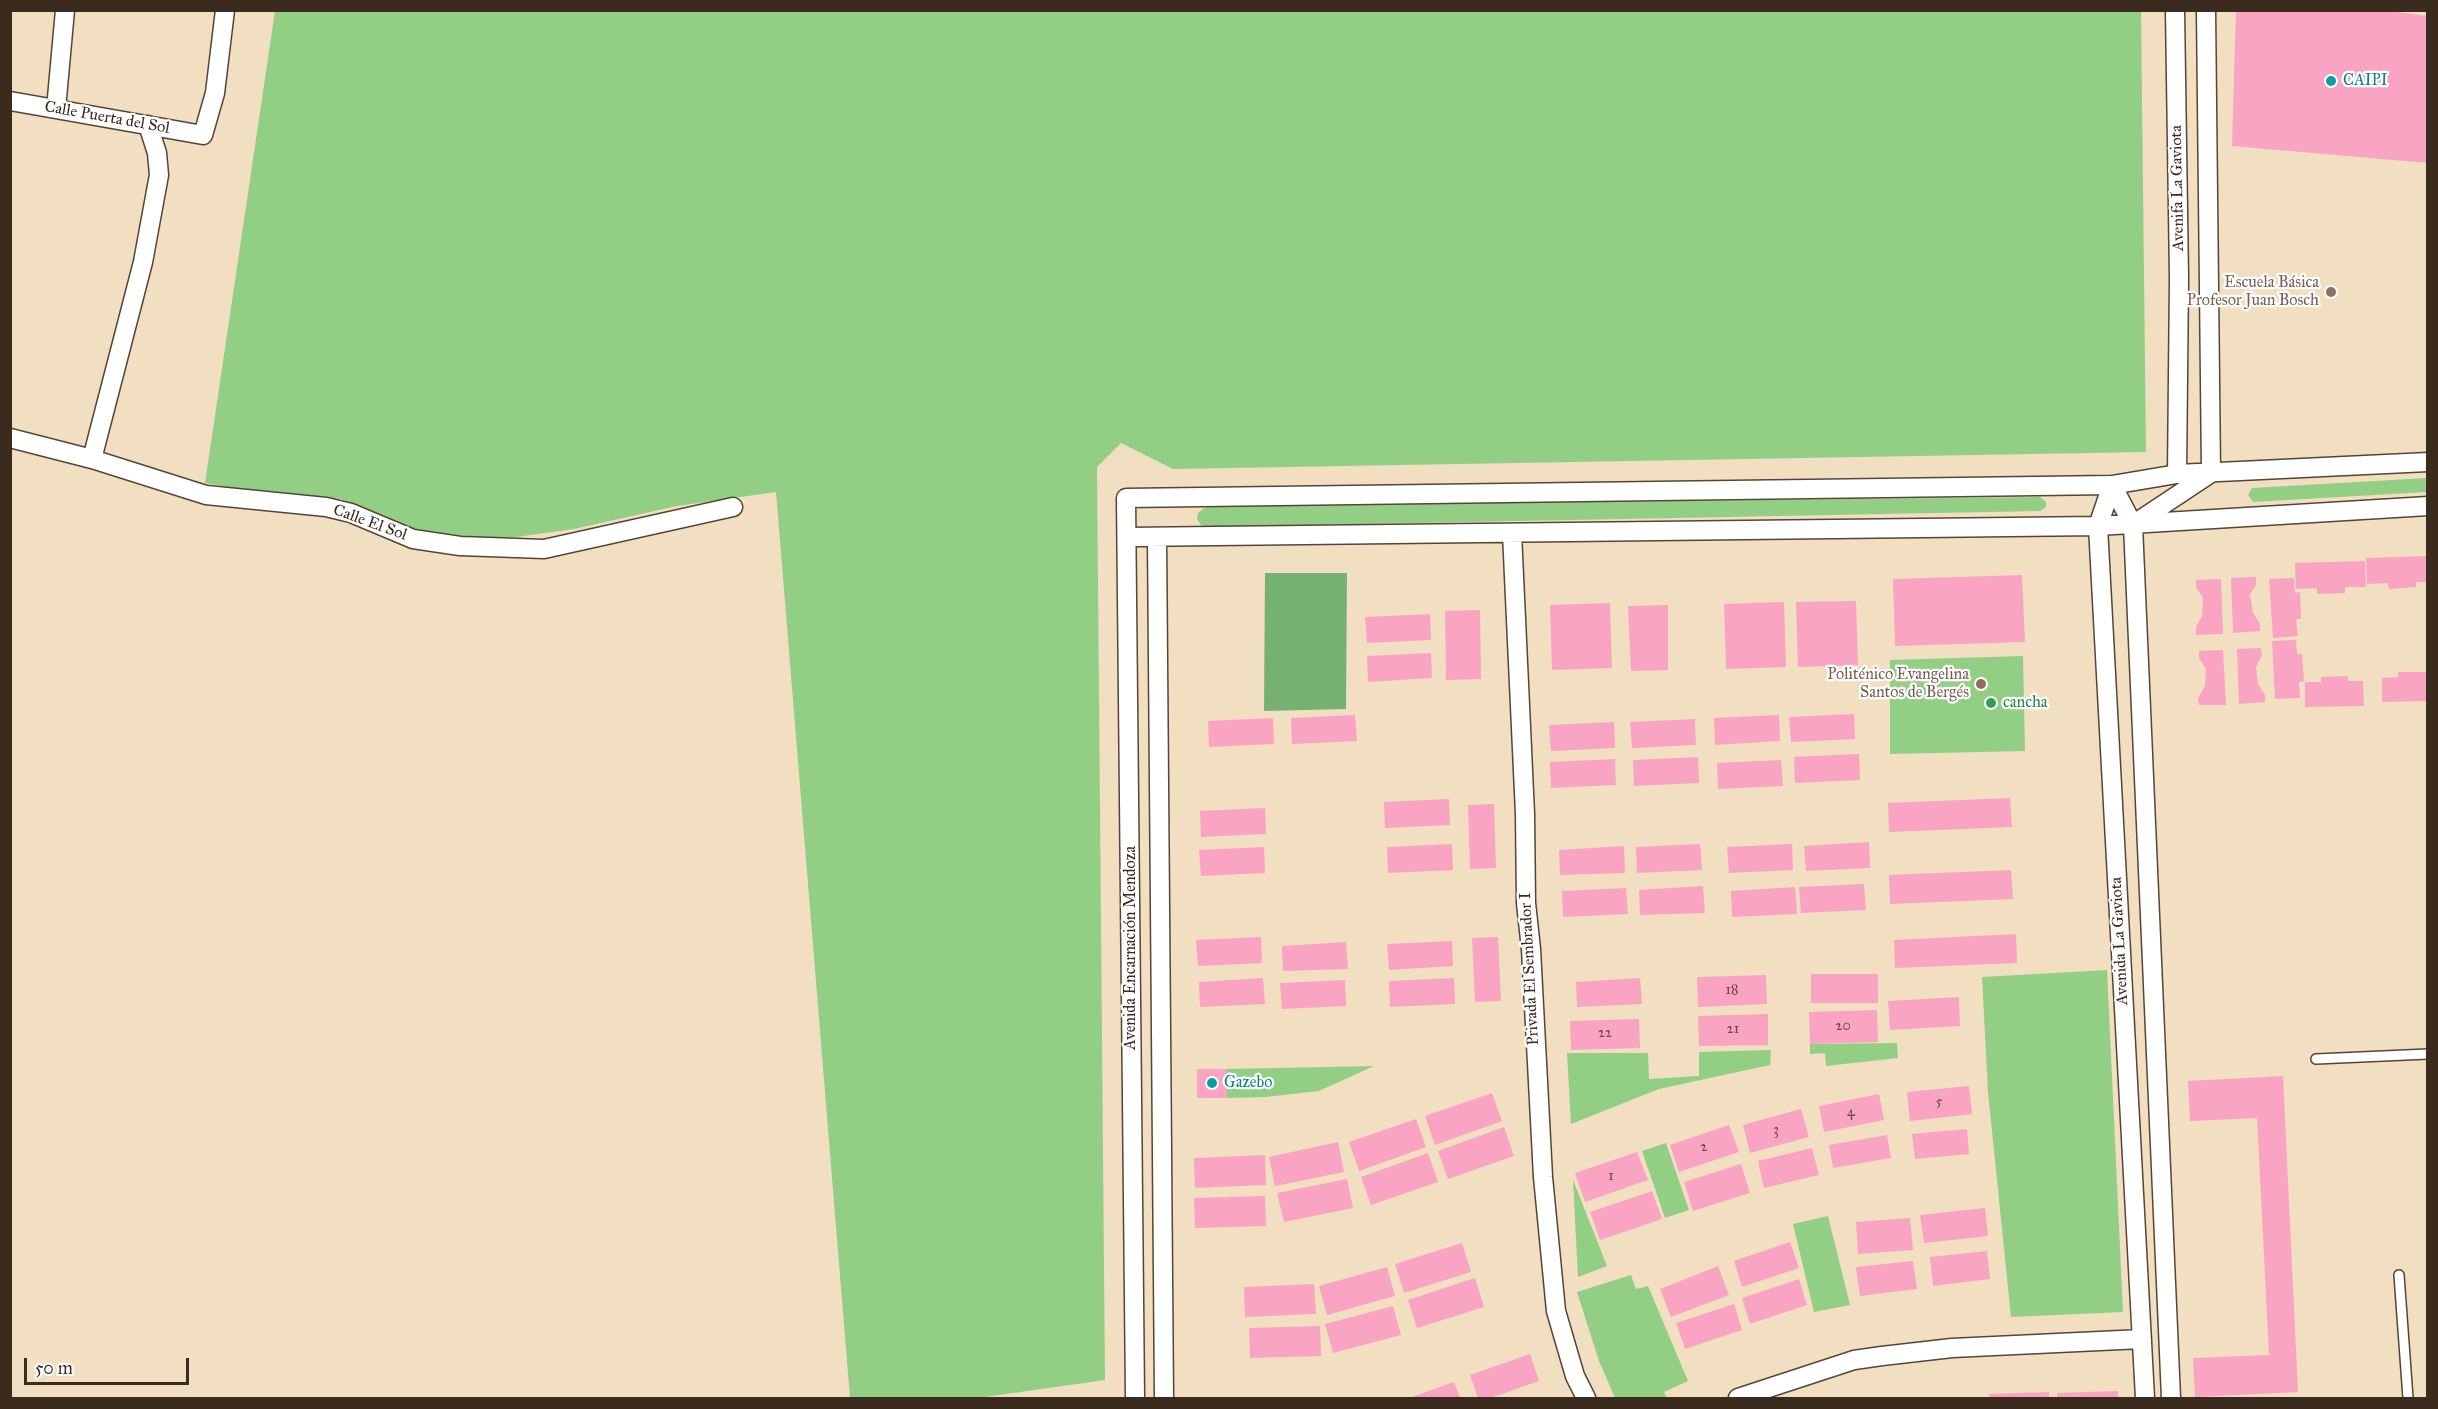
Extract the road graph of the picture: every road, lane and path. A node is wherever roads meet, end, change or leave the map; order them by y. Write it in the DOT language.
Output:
graph roads {
  1 [pos="65,10"];
  2 [pos="225,10"];
  3 [pos="2175,10"];
  4 [pos="2206,10"];
  5 [pos="10,100"];
  6 [pos="56,109"];
  7 [pos="148,125"];
  8 [pos="10,438"];
  9 [pos="92,459"];
  10 [pos="2427,462"];
  11 [pos="2211,473"];
  12 [pos="2177,474"];
  13 [pos="2112,485"];
  14 [pos="2427,506"];
  15 [pos="733,507"];
  16 [pos="2133,525"];
  17 [pos="2098,526"];
  18 [pos="1512,533"];
  19 [pos="1128,537"];
  20 [pos="1157,537"];
  21 [pos="2427,1054"];
  22 [pos="2316,1059"];
  23 [pos="2399,1275"];
  24 [pos="2142,1339"];
  25 [pos="1135,1398"];
  26 [pos="1164,1398"];
  27 [pos="1586,1398"];
  28 [pos="1738,1398"];
  29 [pos="2145,1398"];
  30 [pos="2171,1398"];
  31 [pos="2408,1398"];
  1 -- 6 [label="street"];
  2 -- 7 [label="street, Calle Puerta del Sol"];
  3 -- 12 [label="street, Avenifa La Gaviota"];
  4 -- 11 [label="street, Avenifa La Gaviota"];
  5 -- 6 [label="street, Calle Puerta del Sol"];
  6 -- 7 [label="street, Calle Puerta del Sol"];
  7 -- 9 [label="street"];
  8 -- 9 [label="street, Calle El Sol"];
  9 -- 15 [label="street, Calle El Sol"];
  10 -- 11 [label="street"];
  11 -- 12 [label="street"];
  11 -- 16 [label="street"];
  12 -- 13 [label="street"];
  13 -- 16 [label="street"];
  13 -- 17 [label="street, Avenida La Gaviota"];
  13 -- 19 [label="street, Avenida Encarnación Mendoza"];
  14 -- 16 [label="street"];
  16 -- 17 [label="street"];
  16 -- 30 [label="street, Avenida La Gaviota"];
  17 -- 18 [label="street"];
  17 -- 24 [label="street, Avenida La Gaviota"];
  18 -- 20 [label="street"];
  18 -- 27 [label="street, Privada El Sembrador I"];
  19 -- 20 [label="street"];
  19 -- 25 [label="street, Avenida Encarnación Mendoza"];
  20 -- 26 [label="street, Avenida Encarnación Mendoza"];
  21 -- 22 [label="lane"];
  23 -- 31 [label="lane"];
  24 -- 28 [label="street"];
  24 -- 29 [label="street, Avenida La Gaviota"];
}
